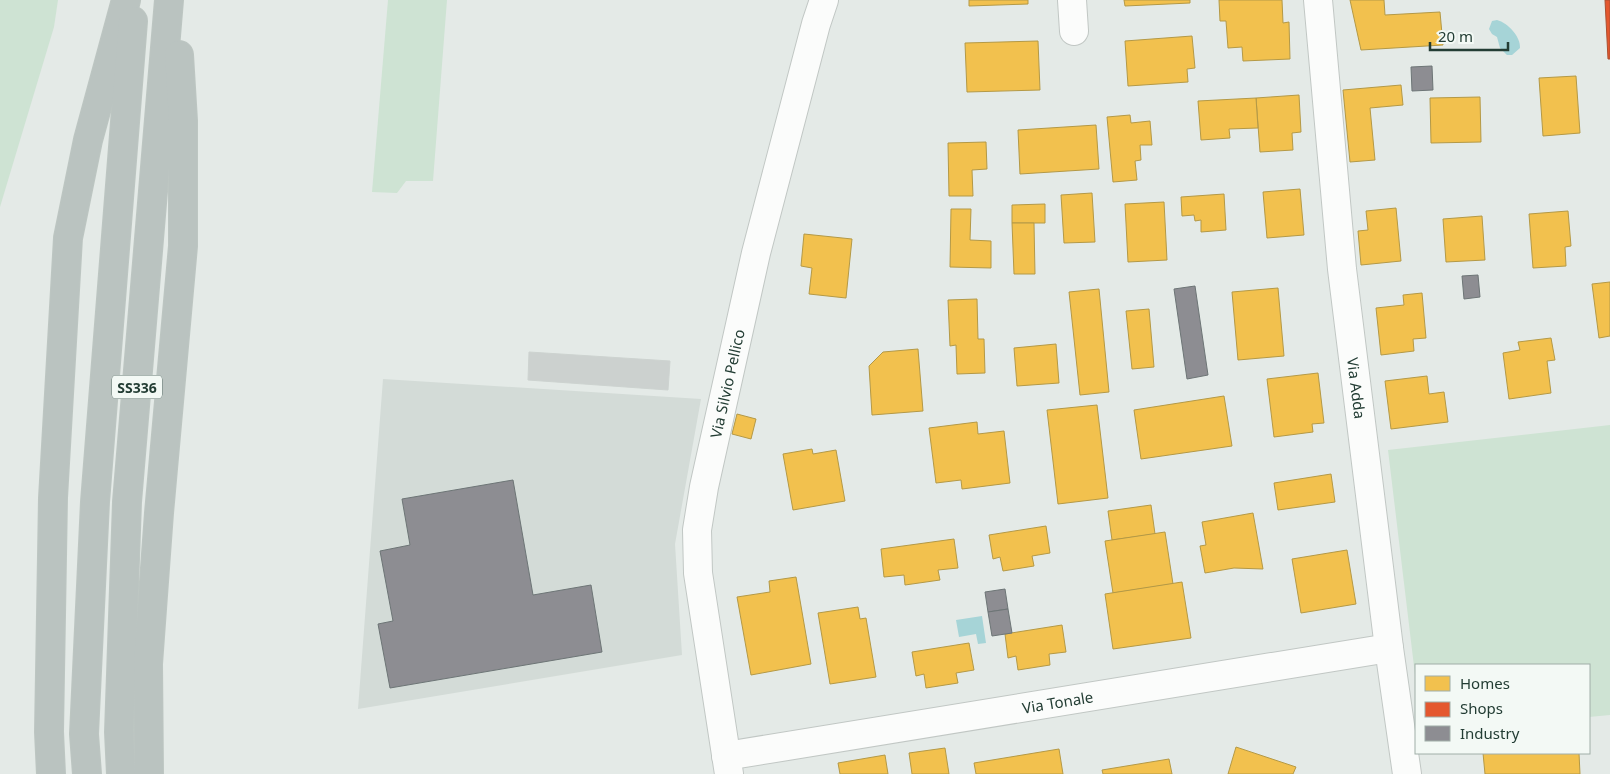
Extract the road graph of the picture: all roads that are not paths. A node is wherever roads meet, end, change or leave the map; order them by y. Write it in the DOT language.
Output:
graph roads {
  1 [pos="126,0"];
  2 [pos="134,0"];
  3 [pos="169,0"];
  4 [pos="175,0"];
  5 [pos="824,0"];
  6 [pos="1072,0"];
  7 [pos="1318,0"];
  8 [pos="1074,31"];
  9 [pos="1389,648"];
  10 [pos="728,765"];
  11 [pos="51,774"];
  12 [pos="87,774"];
  13 [pos="121,774"];
  14 [pos="149,774"];
  15 [pos="1408,774"];
  1 -- 11 [label="highway"];
  2 -- 12 [label="highway, SS336"];
  3 -- 13 [label="highway, SS336"];
  4 -- 14 [label="highway"];
  5 -- 10 [label="street, Via Silvio Pellico"];
  6 -- 8 [label="street"];
  7 -- 9 [label="street, Via Adda"];
  9 -- 10 [label="street, Via Tonale"];
  9 -- 15 [label="street, Via Adda"];
}
